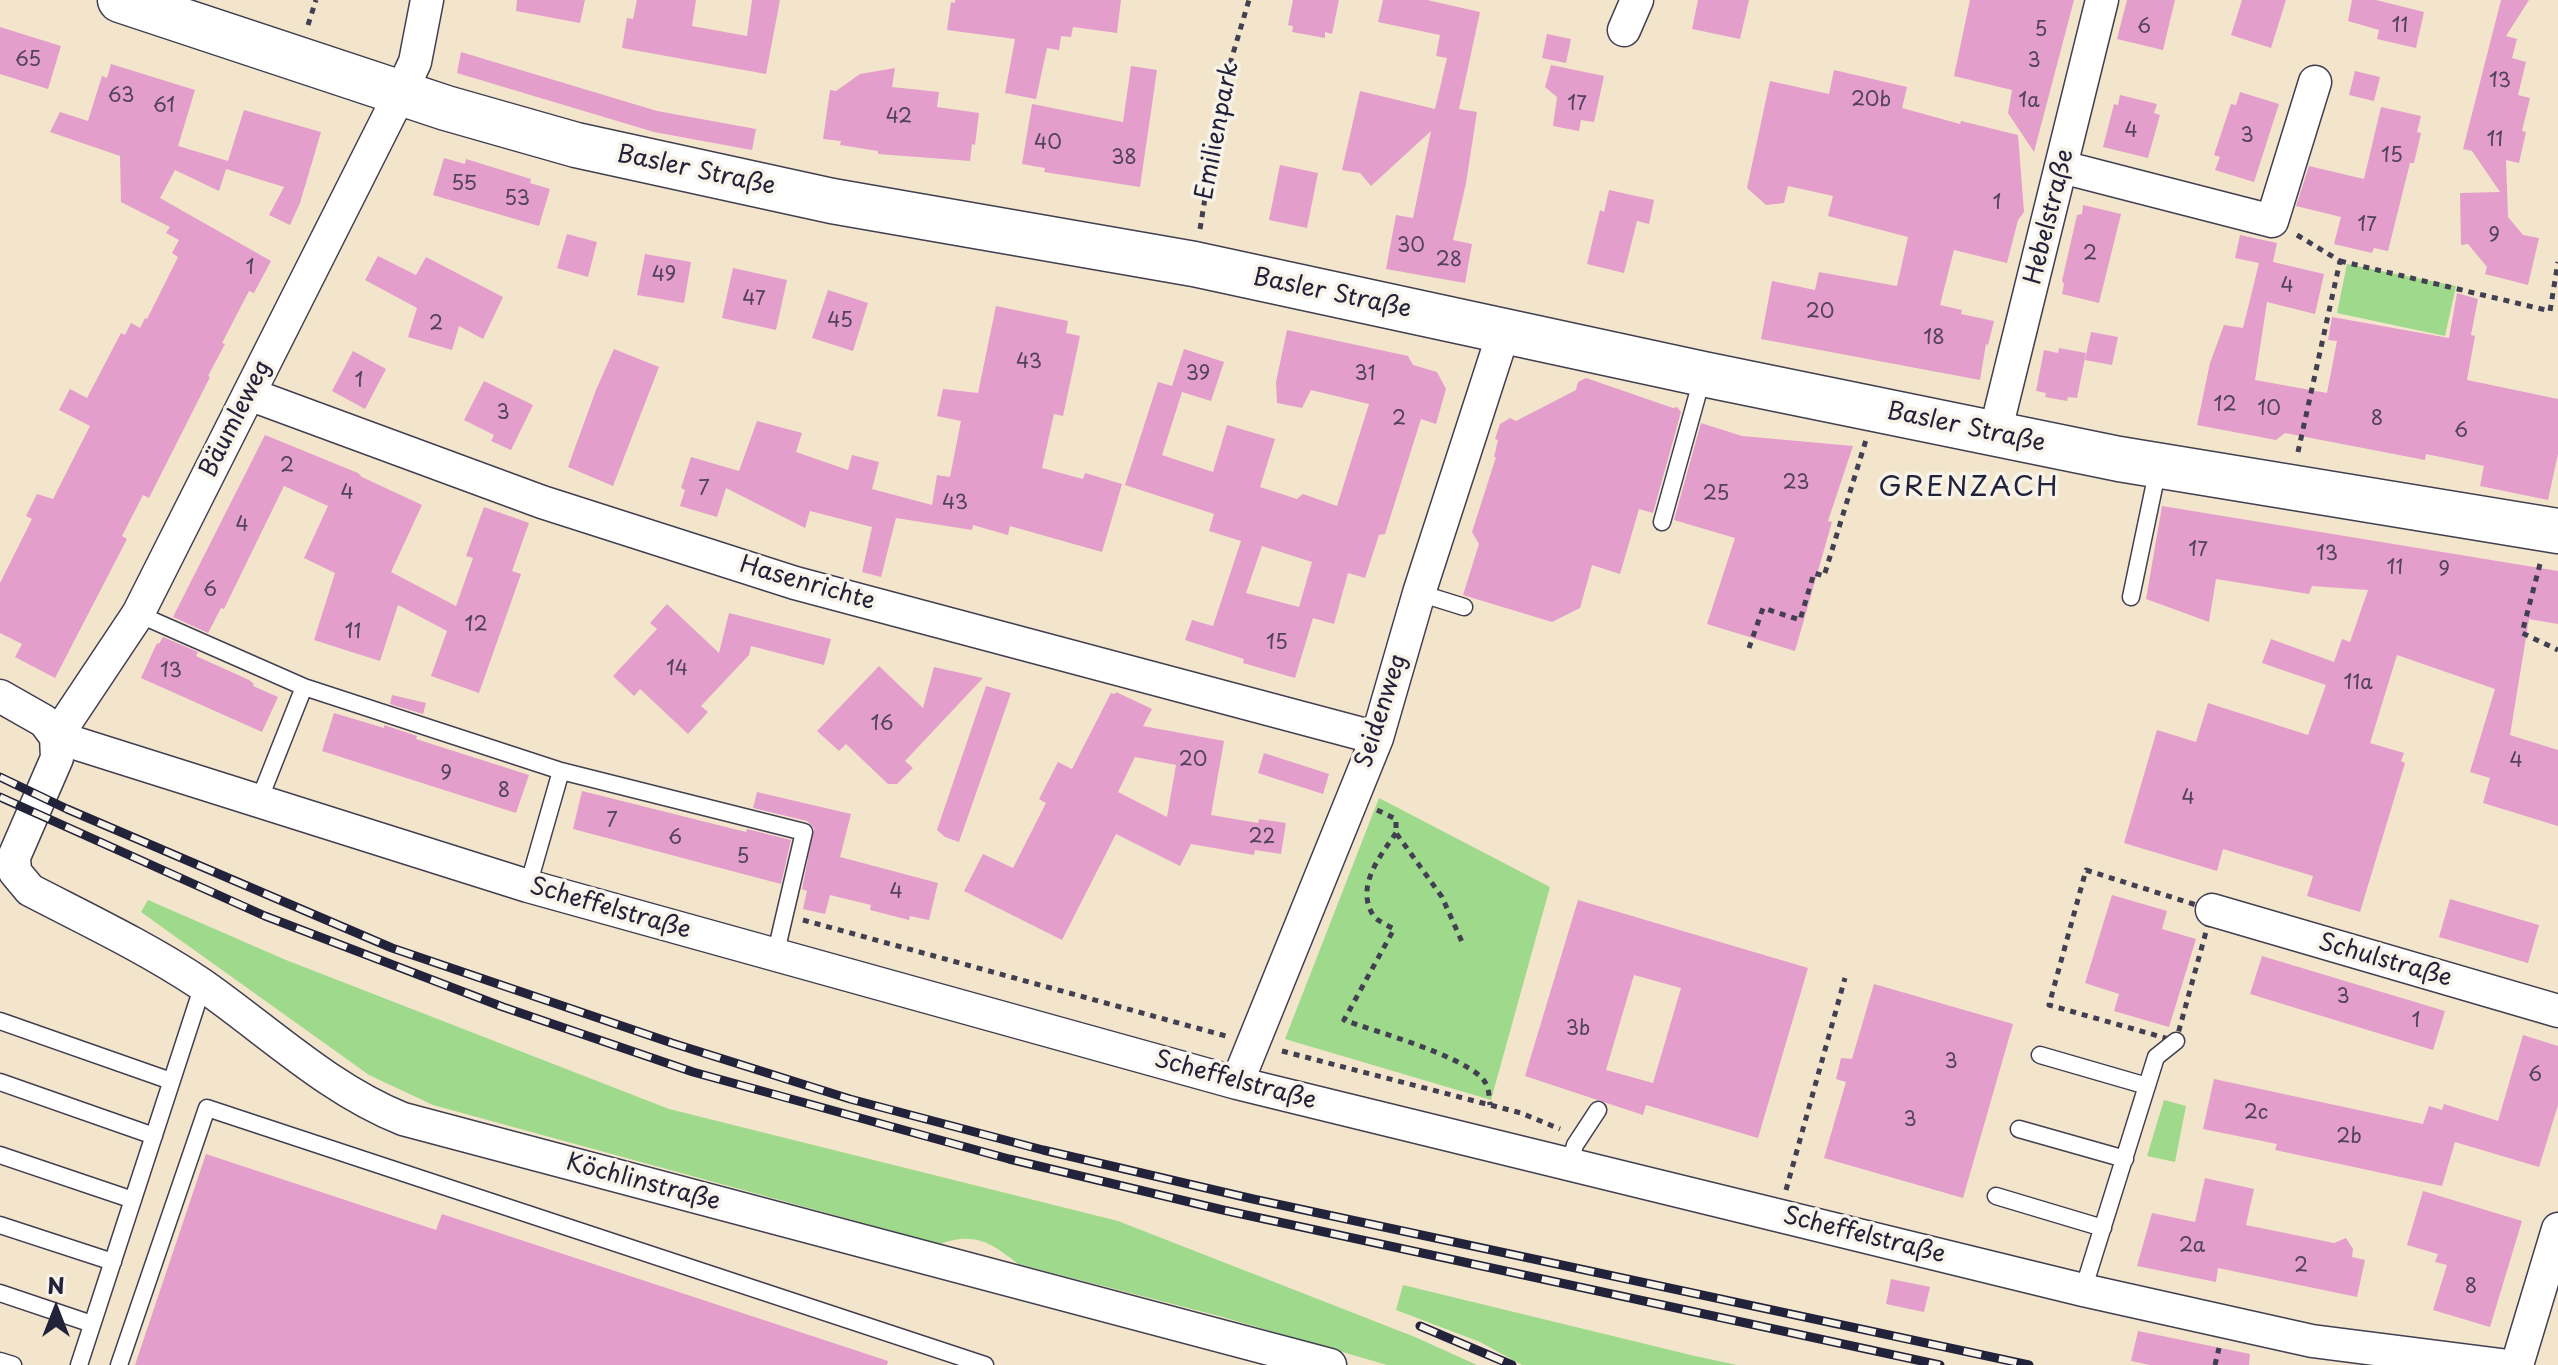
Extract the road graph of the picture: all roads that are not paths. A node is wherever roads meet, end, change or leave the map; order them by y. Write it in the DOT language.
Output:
graph roads {
  1 [pos="120,0"];
  2 [pos="427,0"];
  3 [pos="1637,0"];
  4 [pos="2102,0"];
  5 [pos="180,9"];
  6 [pos="1624,30"];
  7 [pos="2315,82"];
  8 [pos="401,92"];
  9 [pos="2062,167"];
  10 [pos="1504,331"];
  11 [pos="1703,374"];
  12 [pos="249,394"];
  13 [pos="1995,433"];
  14 [pos="2159,466"];
  15 [pos="1662,522"];
  16 [pos="2554,530"];
  17 [pos="1419,593"];
  18 [pos="2131,597"];
  19 [pos="1464,607"];
  20 [pos="138,614"];
  21 [pos="304,687"];
  22 [pos="0,696"];
  23 [pos="56,737"];
  24 [pos="1377,738"];
  25 [pos="561,771"];
  26 [pos="258,803"];
  27 [pos="10,868"];
  28 [pos="528,886"];
  29 [pos="2212,910"];
  30 [pos="775,956"];
  31 [pos="203,985"];
  32 [pos="2558,1011"];
  33 [pos="0,1021"];
  34 [pos="2176,1041"];
  35 [pos="2040,1055"];
  36 [pos="171,1081"];
  37 [pos="0,1082"];
  38 [pos="1237,1083"];
  39 [pos="2147,1086"];
  40 [pos="1598,1110"];
  41 [pos="2019,1129"];
  42 [pos="154,1136"];
  43 [pos="0,1155"];
  44 [pos="1572,1155"];
  45 [pos="2125,1159"];
  46 [pos="1996,1196"];
  47 [pos="133,1200"];
  48 [pos="0,1225"];
  49 [pos="2103,1228"];
  50 [pos="2558,1229"];
  51 [pos="113,1262"];
  52 [pos="2083,1290"];
  53 [pos="0,1293"];
  54 [pos="92,1324"];
  55 [pos="0,1361"];
  56 [pos="13,1365"];
  57 [pos="79,1365"];
  58 [pos="119,1365"];
  59 [pos="985,1365"];
  60 [pos="1330,1365"];
  61 [pos="2501,1365"];
  62 [pos="2517,1365"];
  1 -- 5 [label="main road, Basler Straße"];
  2 -- 8 [label="street, Bäumleweg"];
  3 -- 6 [label="street"];
  4 -- 9 [label="street, Hebelstraße"];
  5 -- 8 [label="main road, Basler Straße"];
  7 -- 9 [label="street"];
  8 -- 10 [label="main road, Basler Straße"];
  8 -- 12 [label="street, Bäumleweg"];
  9 -- 13 [label="street, Hebelstraße"];
  10 -- 11 [label="main road, Basler Straße"];
  10 -- 17 [label="street, Seidenweg"];
  11 -- 13 [label="main road, Basler Straße"];
  11 -- 15 [label="lane"];
  12 -- 20 [label="street, Bäumleweg"];
  12 -- 24 [label="street, Hasenrichte"];
  13 -- 14 [label="main road, Basler Straße"];
  14 -- 16 [label="main road, Basler Straße"];
  14 -- 18 [label="lane"];
  17 -- 19 [label="lane"];
  17 -- 24 [label="street, Seidenweg"];
  20 -- 21 [label="lane"];
  20 -- 23 [label="street, Bäumleweg"];
  21 -- 25 [label="lane"];
  21 -- 26 [label="lane"];
  22 -- 23 [label="street, Scheffelstraße"];
  23 -- 26 [label="street, Scheffelstraße"];
  23 -- 27 [label="street, Köchlinstraße"];
  24 -- 38 [label="street, Seidenweg"];
  25 -- 28 [label="lane"];
  25 -- 30 [label="lane"];
  26 -- 28 [label="street, Scheffelstraße"];
  27 -- 31 [label="street, Köchlinstraße"];
  28 -- 30 [label="street, Scheffelstraße"];
  29 -- 32 [label="street, Schulstraße"];
  30 -- 38 [label="street, Scheffelstraße"];
  31 -- 36 [label="lane"];
  31 -- 60 [label="street, Köchlinstraße"];
  33 -- 36 [label="lane"];
  34 -- 39 [label="lane"];
  35 -- 39 [label="lane"];
  36 -- 42 [label="lane"];
  37 -- 42 [label="lane"];
  38 -- 44 [label="street, Scheffelstraße"];
  39 -- 45 [label="lane"];
  40 -- 44 [label="lane"];
  41 -- 45 [label="lane"];
  42 -- 47 [label="lane"];
  43 -- 47 [label="lane"];
  44 -- 52 [label="street, Scheffelstraße"];
  45 -- 49 [label="lane"];
  46 -- 49 [label="lane"];
  47 -- 51 [label="lane"];
  48 -- 51 [label="lane"];
  49 -- 52 [label="lane"];
  50 -- 62 [label="street"];
  51 -- 54 [label="lane"];
  52 -- 61 [label="street, Scheffelstraße"];
  53 -- 54 [label="lane"];
  54 -- 57 [label="lane"];
  55 -- 56 [label="lane"];
  58 -- 59 [label="lane"];
}
